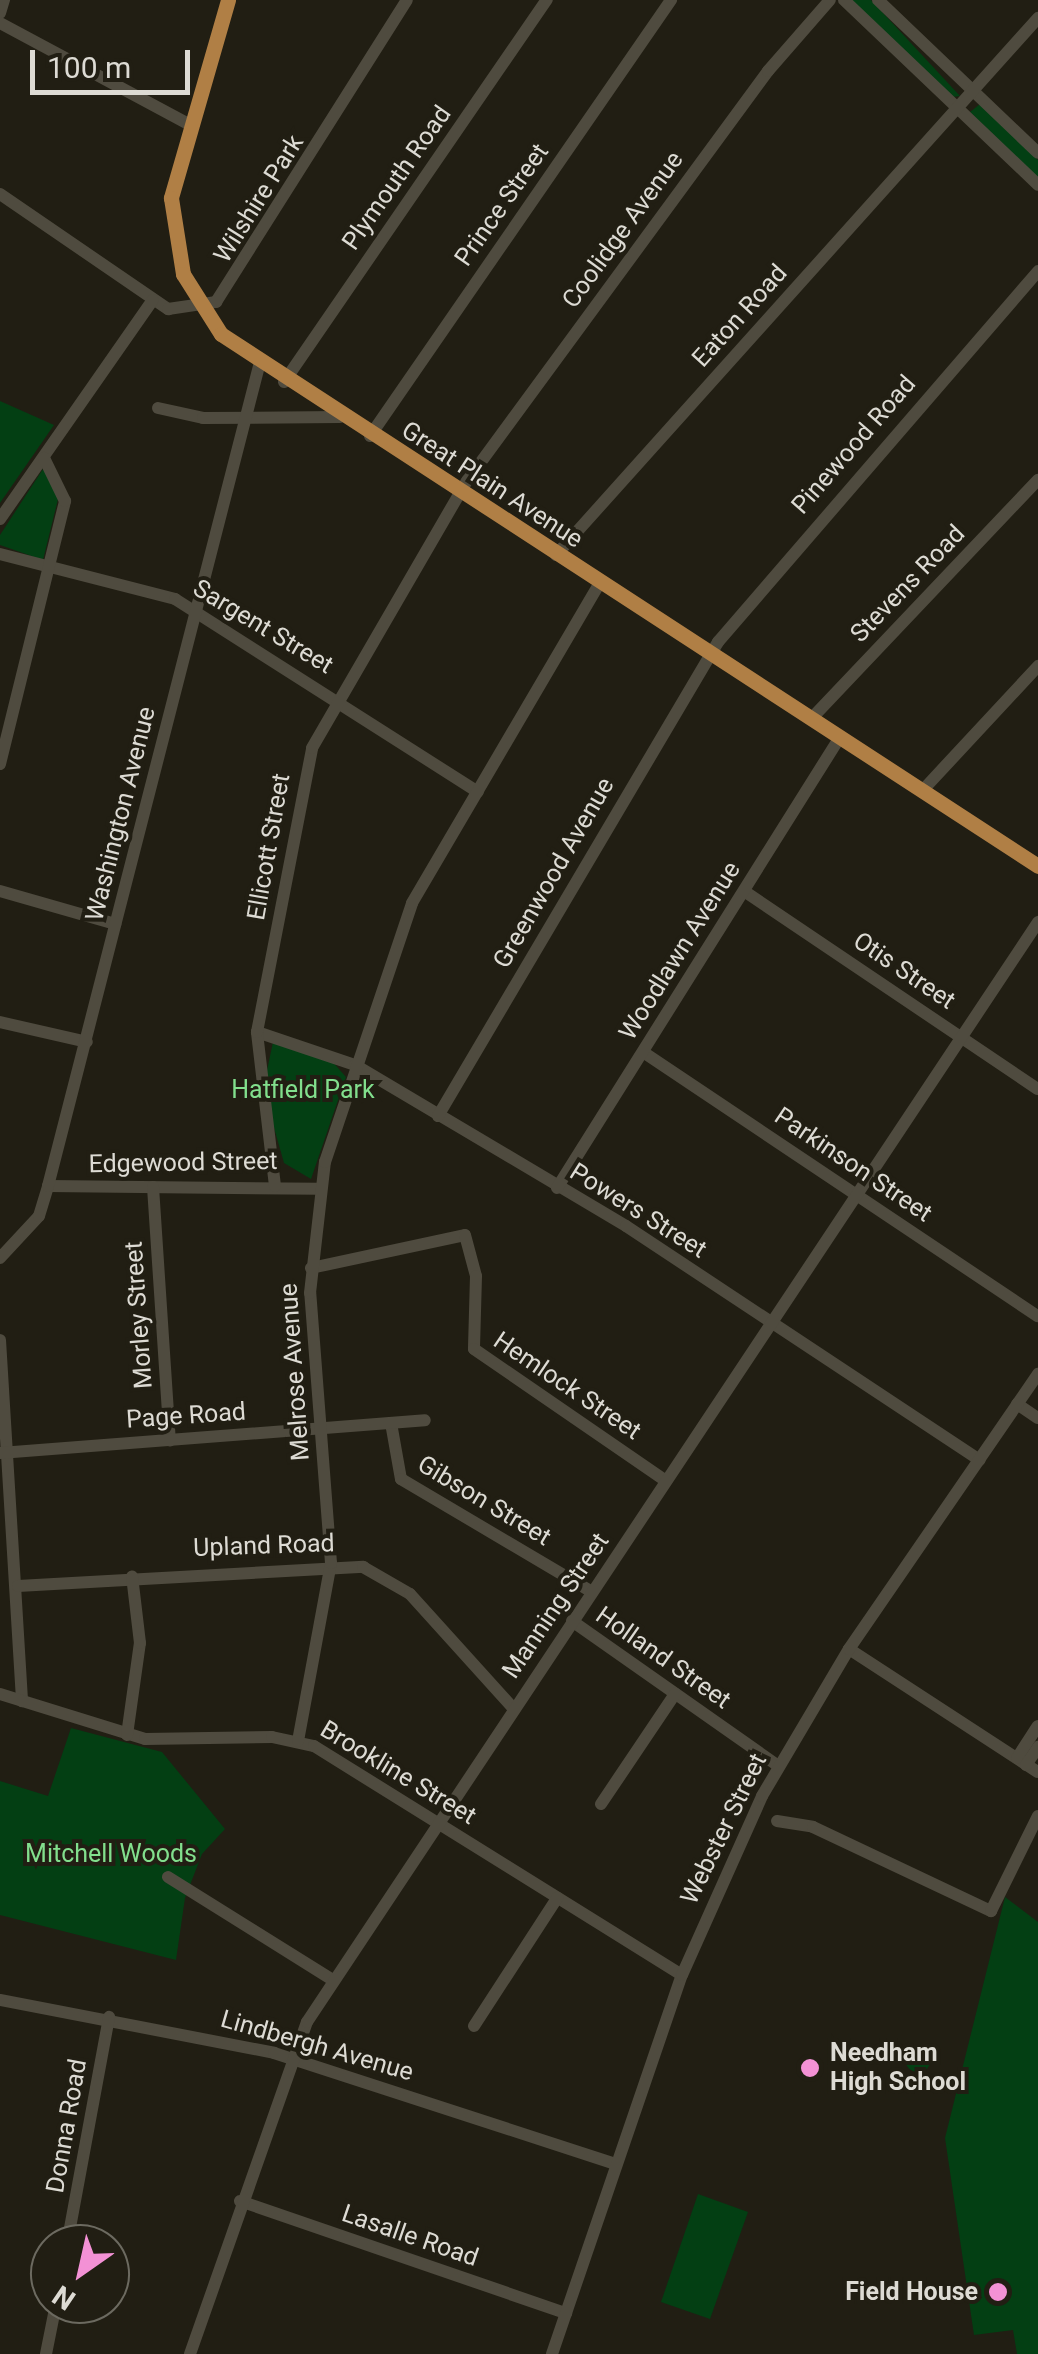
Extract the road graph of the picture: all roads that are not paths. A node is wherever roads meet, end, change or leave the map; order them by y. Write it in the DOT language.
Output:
graph roads {
  1 [pos="4,0"];
  2 [pos="228,0"];
  3 [pos="407,0"];
  4 [pos="546,0"];
  5 [pos="671,0"];
  6 [pos="830,0"];
  7 [pos="844,0"];
  8 [pos="878,0"];
  9 [pos="1038,2"];
  10 [pos="0,13"];
  11 [pos="0,22"];
  12 [pos="1032,23"];
  13 [pos="971,89"];
  14 [pos="957,108"];
  15 [pos="188,124"];
  16 [pos="1038,153"];
  17 [pos="1038,185"];
  18 [pos="0,194"];
  19 [pos="1038,271"];
  20 [pos="153,300"];
  21 [pos="200,307"];
  22 [pos="259,366"];
  23 [pos="284,382"];
  24 [pos="158,408"];
  25 [pos="247,416"];
  26 [pos="340,417"];
  27 [pos="370,436"];
  28 [pos="44,458"];
  29 [pos="1038,480"];
  30 [pos="459,493"];
  31 [pos="0,519"];
  32 [pos="0,554"];
  33 [pos="556,555"];
  34 [pos="48,568"];
  35 [pos="600,584"];
  36 [pos="194,610"];
  37 [pos="711,654"];
  38 [pos="1038,666"];
  39 [pos="340,701"];
  40 [pos="811,719"];
  41 [pos="840,737"];
  42 [pos="0,764"];
  43 [pos="922,790"];
  44 [pos="478,792"];
  45 [pos="1038,866"];
  46 [pos="744,891"];
  47 [pos="0,892"];
  48 [pos="1038,922"];
  49 [pos="116,924"];
  50 [pos="0,1022"];
  51 [pos="256,1032"];
  52 [pos="961,1037"];
  53 [pos="87,1042"];
  54 [pos="642,1052"];
  55 [pos="355,1065"];
  56 [pos="1038,1089"];
  57 [pos="438,1116"];
  58 [pos="48,1186"];
  59 [pos="275,1186"];
  60 [pos="154,1188"];
  61 [pos="557,1188"];
  62 [pos="318,1190"];
  63 [pos="856,1195"];
  64 [pos="0,1258"];
  65 [pos="312,1268"];
  66 [pos="1038,1316"];
  67 [pos="770,1324"];
  68 [pos="0,1340"];
  69 [pos="1038,1374"];
  70 [pos="1017,1404"];
  71 [pos="1038,1418"];
  72 [pos="425,1420"];
  73 [pos="391,1423"];
  74 [pos="321,1430"];
  75 [pos="170,1440"];
  76 [pos="5,1452"];
  77 [pos="979,1460"];
  78 [pos="666,1481"];
  79 [pos="331,1563"];
  80 [pos="132,1576"];
  81 [pos="18,1586"];
  82 [pos="592,1592"];
  83 [pos="572,1621"];
  84 [pos="850,1650"];
  85 [pos="0,1694"];
  86 [pos="675,1694"];
  87 [pos="22,1701"];
  88 [pos="514,1710"];
  89 [pos="1038,1726"];
  90 [pos="127,1735"];
  91 [pos="298,1741"];
  92 [pos="1038,1747"];
  93 [pos="1027,1765"];
  94 [pos="778,1766"];
  95 [pos="601,1804"];
  96 [pos="1038,1816"];
  97 [pos="777,1821"];
  98 [pos="438,1822"];
  99 [pos="168,1878"];
  100 [pos="556,1898"];
  101 [pos="682,1975"];
  102 [pos="333,1980"];
  103 [pos="0,2000"];
  104 [pos="109,2017"];
  105 [pos="474,2026"];
  106 [pos="288,2056"];
  107 [pos="615,2164"];
  108 [pos="240,2201"];
  109 [pos="71,2224"];
  110 [pos="566,2313"];
  111 [pos="52,2324"];
  112 [pos="46,2354"];
  113 [pos="190,2354"];
  114 [pos="552,2354"];
  1 -- 10 [label="street"];
  2 -- 15 [label="main road, Great Plain Avenue"];
  3 -- 21 [label="street, Wilshire Park"];
  4 -- 23 [label="street, Plymouth Road"];
  5 -- 27 [label="street, Prince Street"];
  6 -- 30 [label="street, Coolidge Avenue"];
  7 -- 14 [label="street"];
  8 -- 13 [label="street"];
  9 -- 12 [label="street, Eaton Road"];
  11 -- 15 [label="street"];
  12 -- 13 [label="street, Eaton Road"];
  13 -- 14 [label="street, Eaton Road"];
  13 -- 16 [label="street"];
  14 -- 17 [label="street"];
  14 -- 33 [label="street, Eaton Road"];
  15 -- 21 [label="main road, Great Plain Avenue"];
  18 -- 20 [label="street"];
  19 -- 37 [label="street, Pinewood Road"];
  20 -- 21 [label="street"];
  20 -- 28 [label="street"];
  21 -- 22 [label="main road, Great Plain Avenue"];
  22 -- 23 [label="main road, Great Plain Avenue"];
  22 -- 25 [label="street, Washington Avenue"];
  23 -- 26 [label="main road, Great Plain Avenue"];
  24 -- 25 [label="street"];
  25 -- 26 [label="street"];
  25 -- 36 [label="street, Washington Avenue"];
  26 -- 27 [label="main road, Great Plain Avenue"];
  27 -- 30 [label="main road, Great Plain Avenue"];
  28 -- 31 [label="street"];
  28 -- 34 [label="street"];
  29 -- 40 [label="street, Stevens Road"];
  30 -- 33 [label="main road, Great Plain Avenue"];
  30 -- 39 [label="street, Ellicott Street"];
  32 -- 34 [label="street, Sargent Street"];
  33 -- 35 [label="main road, Great Plain Avenue"];
  34 -- 36 [label="street, Sargent Street"];
  34 -- 42 [label="street"];
  35 -- 37 [label="main road, Great Plain Avenue"];
  35 -- 44 [label="street, Melrose Avenue"];
  36 -- 39 [label="street, Sargent Street"];
  36 -- 49 [label="street, Washington Avenue"];
  37 -- 40 [label="main road, Great Plain Avenue"];
  37 -- 57 [label="street, Greenwood Avenue"];
  38 -- 43 [label="street"];
  39 -- 44 [label="street, Sargent Street"];
  39 -- 51 [label="street, Ellicott Street"];
  40 -- 41 [label="main road, Great Plain Avenue"];
  41 -- 43 [label="main road, Great Plain Avenue"];
  41 -- 46 [label="street, Woodlawn Avenue"];
  43 -- 45 [label="main road, Great Plain Avenue"];
  44 -- 55 [label="street, Melrose Avenue"];
  46 -- 52 [label="street, Otis Street"];
  46 -- 54 [label="street, Woodlawn Avenue"];
  47 -- 49 [label="street"];
  48 -- 52 [label="street, Manning Street"];
  49 -- 53 [label="street, Washington Avenue"];
  50 -- 53 [label="street"];
  51 -- 55 [label="street, Powers Street"];
  51 -- 59 [label="street, Ellicott Street"];
  52 -- 56 [label="street, Otis Street"];
  52 -- 63 [label="street, Manning Street"];
  53 -- 58 [label="street, Washington Avenue"];
  54 -- 61 [label="street, Woodlawn Avenue"];
  54 -- 63 [label="street, Parkinson Street"];
  55 -- 57 [label="street, Powers Street"];
  55 -- 62 [label="street, Melrose Avenue"];
  57 -- 61 [label="street, Powers Street"];
  58 -- 60 [label="street, Edgewood Street"];
  58 -- 64 [label="street, Washington Avenue"];
  59 -- 60 [label="street, Edgewood Street"];
  59 -- 62 [label="street, Edgewood Street"];
  60 -- 75 [label="street, Morley Street"];
  61 -- 67 [label="street, Powers Street"];
  62 -- 65 [label="street, Melrose Avenue"];
  63 -- 66 [label="street, Parkinson Street"];
  63 -- 67 [label="street, Manning Street"];
  65 -- 74 [label="street, Melrose Avenue"];
  65 -- 78 [label="street, Hemlock Street"];
  67 -- 77 [label="street, Powers Street"];
  67 -- 78 [label="street, Manning Street"];
  68 -- 76 [label="street"];
  69 -- 70 [label="street, Webster Street"];
  70 -- 71 [label="street"];
  70 -- 77 [label="street, Webster Street"];
  72 -- 73 [label="street, Page Road"];
  73 -- 74 [label="street, Page Road"];
  73 -- 82 [label="street, Gibson Street"];
  74 -- 75 [label="street, Page Road"];
  74 -- 79 [label="street, Melrose Avenue"];
  75 -- 76 [label="street, Page Road"];
  76 -- 81 [label="street"];
  77 -- 84 [label="street, Webster Street"];
  78 -- 82 [label="street, Manning Street"];
  79 -- 80 [label="street, Upland Road"];
  79 -- 88 [label="street, Upland Road"];
  79 -- 91 [label="street, Melrose Avenue"];
  80 -- 81 [label="street, Upland Road"];
  80 -- 90 [label="street"];
  81 -- 87 [label="street"];
  82 -- 83 [label="street, Manning Street"];
  83 -- 86 [label="street, Holland Street"];
  83 -- 88 [label="street, Manning Street"];
  84 -- 93 [label="street"];
  84 -- 94 [label="street, Webster Street"];
  85 -- 87 [label="street, Brookline Street"];
  86 -- 94 [label="street, Holland Street"];
  86 -- 95 [label="street"];
  87 -- 90 [label="street, Brookline Street"];
  88 -- 98 [label="street, Manning Street"];
  89 -- 93 [label="street"];
  90 -- 91 [label="street, Brookline Street"];
  91 -- 98 [label="street, Brookline Street"];
  92 -- 93 [label="street"];
  94 -- 101 [label="street, Webster Street"];
  96 -- 97 [label="street"];
  98 -- 100 [label="street, Brookline Street"];
  98 -- 102 [label="street, Manning Street"];
  99 -- 102 [label="street"];
  100 -- 101 [label="street, Brookline Street"];
  100 -- 105 [label="street"];
  101 -- 107 [label="street, Webster Street"];
  102 -- 106 [label="street, Manning Street"];
  103 -- 104 [label="street, Lindbergh Avenue"];
  104 -- 106 [label="street, Lindbergh Avenue"];
  104 -- 109 [label="street, Donna Road"];
  106 -- 107 [label="street, Lindbergh Avenue"];
  106 -- 108 [label="street, Manning Street"];
  107 -- 110 [label="street, Webster Street"];
  108 -- 110 [label="street, Lasalle Road"];
  108 -- 113 [label="street, Manning Street"];
  110 -- 114 [label="street, Webster Street"];
  111 -- 112 [label="street"];
}
